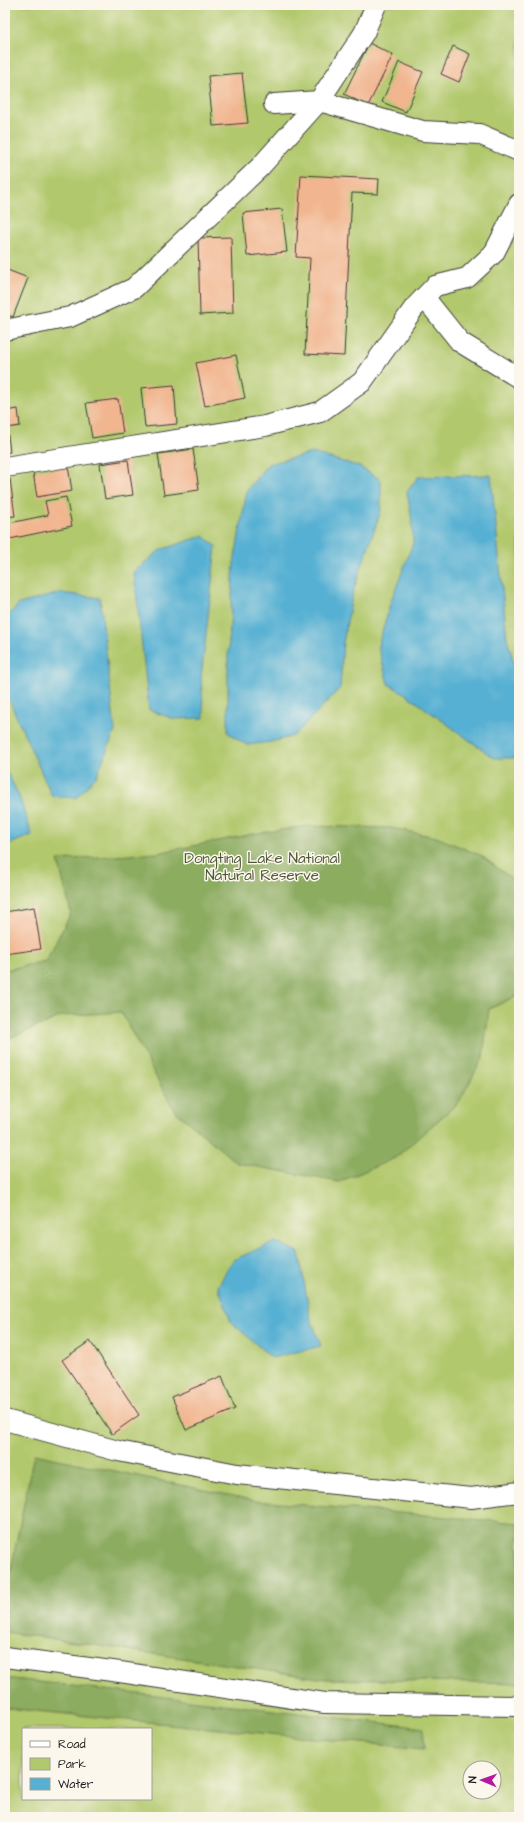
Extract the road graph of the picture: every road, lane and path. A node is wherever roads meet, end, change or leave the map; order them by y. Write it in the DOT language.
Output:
graph roads {
  1 [pos="376,5"];
  2 [pos="319,101"];
  3 [pos="274,104"];
  4 [pos="519,151"];
  5 [pos="519,204"];
  6 [pos="424,297"];
  7 [pos="5,330"];
  8 [pos="519,378"];
  9 [pos="5,467"];
  10 [pos="5,1420"];
  11 [pos="519,1492"];
  12 [pos="5,1657"];
  13 [pos="519,1706"];
  1 -- 2 [label="street"];
  2 -- 3 [label="street"];
  2 -- 4 [label="street"];
  2 -- 7 [label="street"];
  5 -- 6 [label="street"];
  6 -- 8 [label="street"];
  6 -- 9 [label="street"];
  10 -- 11 [label="street"];
  12 -- 13 [label="street"];
}
